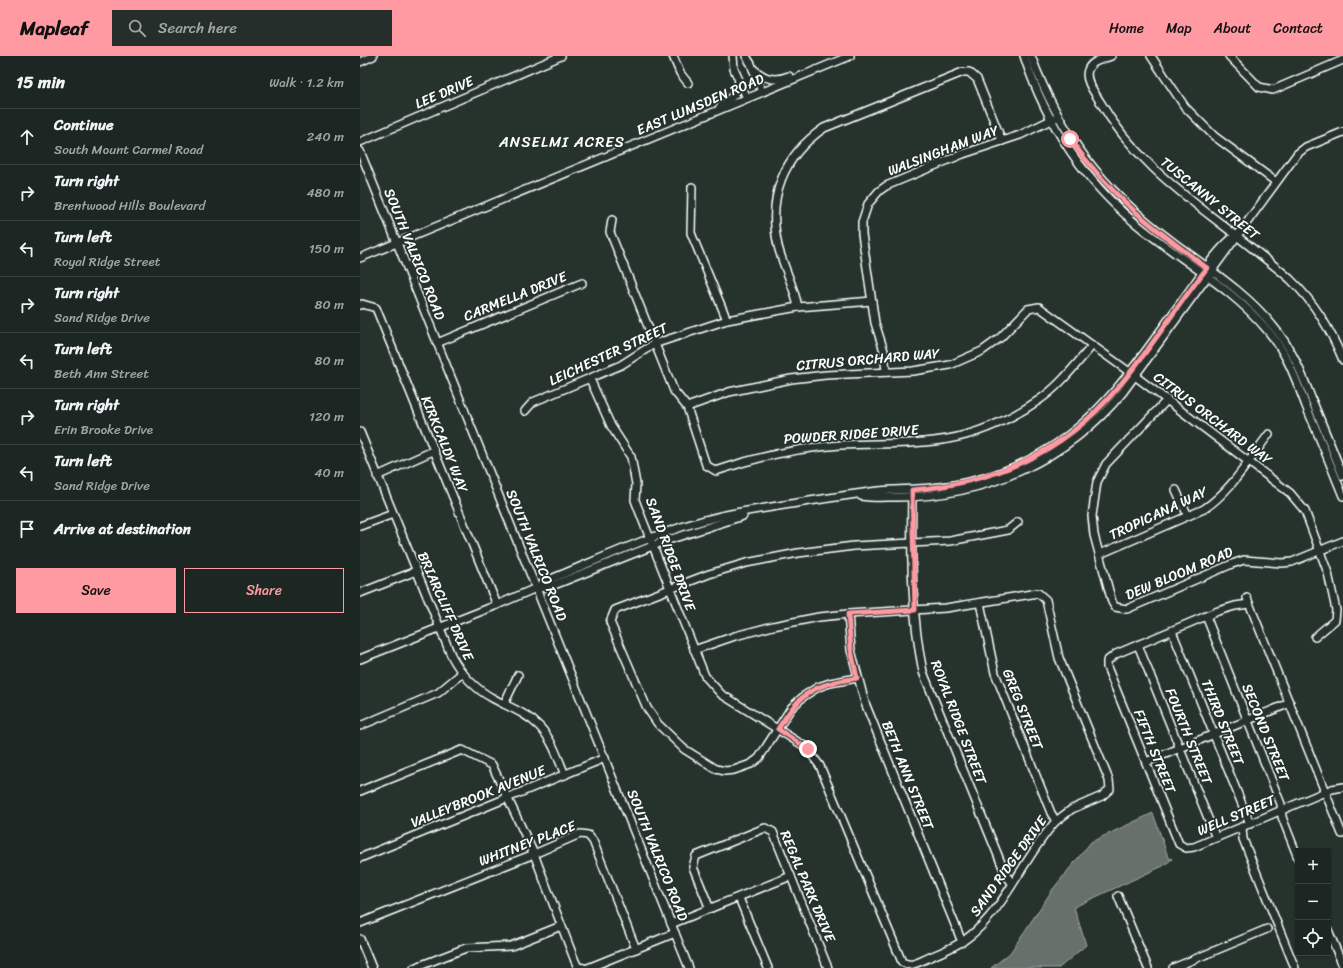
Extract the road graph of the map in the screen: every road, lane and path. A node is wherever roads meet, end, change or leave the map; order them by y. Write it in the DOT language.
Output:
graph roads {
  1 [pos="373,56"];
  2 [pos="561,56"];
  3 [pos="673,56"];
  4 [pos="733,56"];
  5 [pos="746,56"];
  6 [pos="850,56"];
  7 [pos="1024,56"];
  8 [pos="1031,56"];
  9 [pos="1111,56"];
  10 [pos="1151,56"];
  11 [pos="1228,56"];
  12 [pos="1341,56"];
  13 [pos="1343,60"];
  14 [pos="360,62"];
  15 [pos="825,66"];
  16 [pos="753,69"];
  17 [pos="739,81"];
  18 [pos="688,83"];
  19 [pos="762,92"];
  20 [pos="747,98"];
  21 [pos="714,112"];
  22 [pos="1054,118"];
  23 [pos="1343,132"];
  24 [pos="1002,141"];
  25 [pos="360,142"];
  26 [pos="360,151"];
  27 [pos="1276,182"];
  28 [pos="692,188"];
  29 [pos="612,220"];
  30 [pos="1236,235"];
  31 [pos="397,244"];
  32 [pos="360,258"];
  33 [pos="1207,273"];
  34 [pos="582,283"];
  35 [pos="872,301"];
  36 [pos="360,305"];
  37 [pos="798,307"];
  38 [pos="727,320"];
  39 [pos="437,343"];
  40 [pos="654,344"];
  41 [pos="1092,346"];
  42 [pos="1343,360"];
  43 [pos="886,372"];
  44 [pos="1132,374"];
  45 [pos="590,379"];
  46 [pos="1167,400"];
  47 [pos="687,407"];
  48 [pos="525,411"];
  49 [pos="360,432"];
  50 [pos="1269,434"];
  51 [pos="433,451"];
  52 [pos="1248,461"];
  53 [pos="378,476"];
  54 [pos="1343,476"];
  55 [pos="1176,490"];
  56 [pos="912,493"];
  57 [pos="1343,496"];
  58 [pos="393,514"];
  59 [pos="1188,516"];
  60 [pos="1018,522"];
  61 [pos="360,526"];
  62 [pos="1343,541"];
  63 [pos="651,543"];
  64 [pos="912,544"];
  65 [pos="1320,550"];
  66 [pos="1100,554"];
  67 [pos="416,571"];
  68 [pos="536,588"];
  69 [pos="670,589"];
  70 [pos="360,593"];
  71 [pos="980,603"];
  72 [pos="497,605"];
  73 [pos="915,610"];
  74 [pos="848,614"];
  75 [pos="1206,616"];
  76 [pos="440,628"];
  77 [pos="1172,631"];
  78 [pos="1315,637"];
  79 [pos="1138,645"];
  80 [pos="694,650"];
  81 [pos="360,659"];
  82 [pos="462,673"];
  83 [pos="518,675"];
  84 [pos="857,678"];
  85 [pos="1290,703"];
  86 [pos="504,704"];
  87 [pos="1248,720"];
  88 [pos="360,726"];
  89 [pos="778,729"];
  90 [pos="1214,734"];
  91 [pos="1180,748"];
  92 [pos="605,758"];
  93 [pos="1146,762"];
  94 [pos="565,775"];
  95 [pos="1343,787"];
  96 [pos="360,791"];
  97 [pos="1326,792"];
  98 [pos="508,798"];
  99 [pos="1282,810"];
  100 [pos="1056,820"];
  101 [pos="1250,824"];
  102 [pos="1242,827"];
  103 [pos="1342,834"];
  104 [pos="1216,838"];
  105 [pos="1184,848"];
  106 [pos="1295,850"];
  107 [pos="534,854"];
  108 [pos="360,858"];
  109 [pos="791,876"];
  110 [pos="1012,883"];
  111 [pos="1118,896"];
  112 [pos="740,898"];
  113 [pos="710,909"];
  114 [pos="360,923"];
  115 [pos="671,924"];
  116 [pos="561,926"];
  117 [pos="1267,929"];
  118 [pos="675,933"];
  119 [pos="1331,937"];
  120 [pos="360,939"];
  121 [pos="962,942"];
  122 [pos="636,949"];
  123 [pos="1343,966"];
  124 [pos="372,968"];
  125 [pos="414,968"];
  126 [pos="584,968"];
  127 [pos="588,968"];
  128 [pos="689,968"];
  129 [pos="768,968"];
  130 [pos="828,968"];
  131 [pos="1148,968"];
  132 [pos="1173,968"];
  133 [pos="1295,968"];
  1 -- 14 [label="street"];
  2 -- 25 [label="street, LEE DRIVE"];
  3 -- 18 [label="street"];
  4 -- 17 [label="street"];
  5 -- 16 [label="street"];
  6 -- 15 [label="street, EAST LUMSDEN ROAD"];
  7 -- 22 [label="street"];
  8 -- 22 [label="street"];
  9 -- 30 [label="street, TUSCANNY STREET"];
  10 -- 27 [label="street"];
  11 -- 13 [label="street"];
  12 -- 13 [label="street"];
  15 -- 16 [label="street"];
  15 -- 19 [label="street, EAST LUMSDEN ROAD"];
  16 -- 19 [label="street"];
  17 -- 20 [label="street"];
  17 -- 21 [label="street"];
  19 -- 20 [label="street, EAST LUMSDEN ROAD"];
  20 -- 21 [label="street, EAST LUMSDEN ROAD"];
  21 -- 31 [label="street, EAST LUMSDEN ROAD"];
  22 -- 24 [label="street, WALSINGHAM WAY"];
  22 -- 33 [label="street"];
  23 -- 27 [label="street"];
  24 -- 35 [label="street, WALSINGHAM WAY"];
  24 -- 37 [label="street"];
  26 -- 31 [label="street, SOUTH VALRICO ROAD"];
  27 -- 30 [label="street"];
  28 -- 38 [label="street"];
  29 -- 40 [label="street, POWDER RIDGE DRIVE"];
  30 -- 33 [label="street"];
  30 -- 42 [label="street, TUSCANNY STREET"];
  31 -- 32 [label="street, EAST LUMSDEN ROAD"];
  31 -- 39 [label="street, SOUTH VALRICO ROAD"];
  33 -- 44 [label="street"];
  33 -- 54 [label="street"];
  33 -- 57 [label="street"];
  34 -- 39 [label="street, CARMELLA DRIVE"];
  35 -- 37 [label="street, LEICHESTER STREET"];
  35 -- 43 [label="street, WALSINGHAM WAY"];
  36 -- 51 [label="street, KIRKCALDY WAY"];
  37 -- 38 [label="street, LEICHESTER STREET"];
  38 -- 40 [label="street, LEICHESTER STREET"];
  39 -- 68 [label="street, SOUTH VALRICO ROAD"];
  40 -- 45 [label="street, LEICHESTER STREET"];
  40 -- 47 [label="street, POWDER RIDGE DRIVE"];
  41 -- 43 [label="street, CITRUS ORCHARD WAY"];
  41 -- 44 [label="street, CITRUS ORCHARD WAY"];
  41 -- 47 [label="street, POWDER RIDGE DRIVE"];
  43 -- 47 [label="street, CITRUS ORCHARD WAY"];
  44 -- 46 [label="street, CITRUS ORCHARD WAY"];
  44 -- 56 [label="street"];
  45 -- 48 [label="street, LEICHESTER STREET"];
  45 -- 63 [label="street, SAND RIDGE DRIVE"];
  46 -- 52 [label="street, CITRUS ORCHARD WAY"];
  46 -- 66 [label="street, DEW BLOOM ROAD"];
  49 -- 53 [label="street, BRIARCLIFF DRIVE"];
  50 -- 52 [label="street, TROPICANA WAY"];
  51 -- 53 [label="street"];
  51 -- 72 [label="street, KIRKCALDY WAY"];
  52 -- 59 [label="street, TROPICANA WAY"];
  52 -- 65 [label="street, CITRUS ORCHARD WAY"];
  53 -- 58 [label="street, BRIARCLIFF DRIVE"];
  55 -- 59 [label="street"];
  56 -- 63 [label="street"];
  56 -- 64 [label="street, ROYAL RIDGE STREET"];
  58 -- 61 [label="street"];
  58 -- 67 [label="street, BRIARCLIFF DRIVE"];
  59 -- 66 [label="street, TROPICANA WAY"];
  60 -- 64 [label="street"];
  62 -- 65 [label="street, DEW BLOOM ROAD"];
  63 -- 68 [label="street"];
  63 -- 69 [label="street, SAND RIDGE DRIVE"];
  64 -- 69 [label="street"];
  64 -- 73 [label="street, ROYAL RIDGE STREET"];
  65 -- 66 [label="street, DEW BLOOM ROAD"];
  65 -- 78 [label="street, CITRUS ORCHARD WAY"];
  67 -- 70 [label="street"];
  67 -- 76 [label="street, BRIARCLIFF DRIVE"];
  68 -- 72 [label="street"];
  68 -- 92 [label="street, SOUTH VALRICO ROAD"];
  69 -- 80 [label="street, SAND RIDGE DRIVE"];
  69 -- 89 [label="street"];
  71 -- 73 [label="street, SAND RIDGE DRIVE"];
  71 -- 100 [label="street, GREG STREET"];
  71 -- 100 [label="street, SAND RIDGE DRIVE"];
  72 -- 76 [label="street"];
  73 -- 74 [label="street, SAND RIDGE DRIVE"];
  73 -- 110 [label="street, ROYAL RIDGE STREET"];
  74 -- 80 [label="street, SAND RIDGE DRIVE"];
  74 -- 84 [label="street, BETH ANN STREET"];
  75 -- 77 [label="street"];
  75 -- 85 [label="street"];
  75 -- 87 [label="street, SECOND STREET"];
  76 -- 81 [label="street"];
  76 -- 82 [label="street, BRIARCLIFF DRIVE"];
  77 -- 79 [label="street"];
  77 -- 90 [label="street, THIRD STREET"];
  79 -- 91 [label="street, FOURTH STREET"];
  79 -- 93 [label="street, FIFTH STREET"];
  80 -- 89 [label="street, SAND RIDGE DRIVE"];
  82 -- 86 [label="street, BRIARCLIFF DRIVE"];
  82 -- 88 [label="street"];
  83 -- 86 [label="street"];
  84 -- 89 [label="street"];
  84 -- 121 [label="street, BETH ANN STREET"];
  85 -- 87 [label="street"];
  85 -- 97 [label="street"];
  86 -- 94 [label="street, BRIARCLIFF DRIVE"];
  87 -- 90 [label="street"];
  87 -- 99 [label="street, SECOND STREET"];
  89 -- 121 [label="street, SAND RIDGE DRIVE"];
  90 -- 91 [label="street"];
  90 -- 101 [label="street, THIRD STREET"];
  91 -- 93 [label="street"];
  91 -- 104 [label="street, FOURTH STREET"];
  92 -- 94 [label="street, VALLEYBROOK AVENUE"];
  92 -- 115 [label="street, SOUTH VALRICO ROAD"];
  93 -- 105 [label="street, FIFTH STREET"];
  94 -- 98 [label="street, VALLEYBROOK AVENUE"];
  95 -- 97 [label="street, WELL STREET"];
  96 -- 98 [label="street"];
  97 -- 99 [label="street, WELL STREET"];
  97 -- 103 [label="street"];
  98 -- 107 [label="street"];
  98 -- 108 [label="street, VALLEYBROOK AVENUE"];
  99 -- 101 [label="street, WELL STREET"];
  99 -- 106 [label="street, SECOND STREET"];
  100 -- 110 [label="street, SAND RIDGE DRIVE"];
  101 -- 102 [label="street, WELL STREET"];
  102 -- 104 [label="street, WELL STREET"];
  102 -- 133 [label="street"];
  104 -- 105 [label="street, WELL STREET"];
  107 -- 114 [label="street, WHITNEY PLACE"];
  107 -- 116 [label="street"];
  107 -- 122 [label="street, WHITNEY PLACE"];
  109 -- 112 [label="street"];
  109 -- 113 [label="street, REGAL PARK DRIVE"];
  109 -- 130 [label="street, REGAL PARK DRIVE"];
  110 -- 121 [label="street, SAND RIDGE DRIVE"];
  111 -- 131 [label="street"];
  112 -- 113 [label="street"];
  112 -- 129 [label="street"];
  113 -- 115 [label="street"];
  115 -- 118 [label="street, SOUTH VALRICO ROAD"];
  116 -- 125 [label="street"];
  116 -- 126 [label="street"];
  117 -- 132 [label="street"];
  118 -- 122 [label="street"];
  118 -- 128 [label="street, SOUTH VALRICO ROAD"];
  119 -- 123 [label="street"];
  120 -- 124 [label="street"];
  122 -- 127 [label="street"];
}
